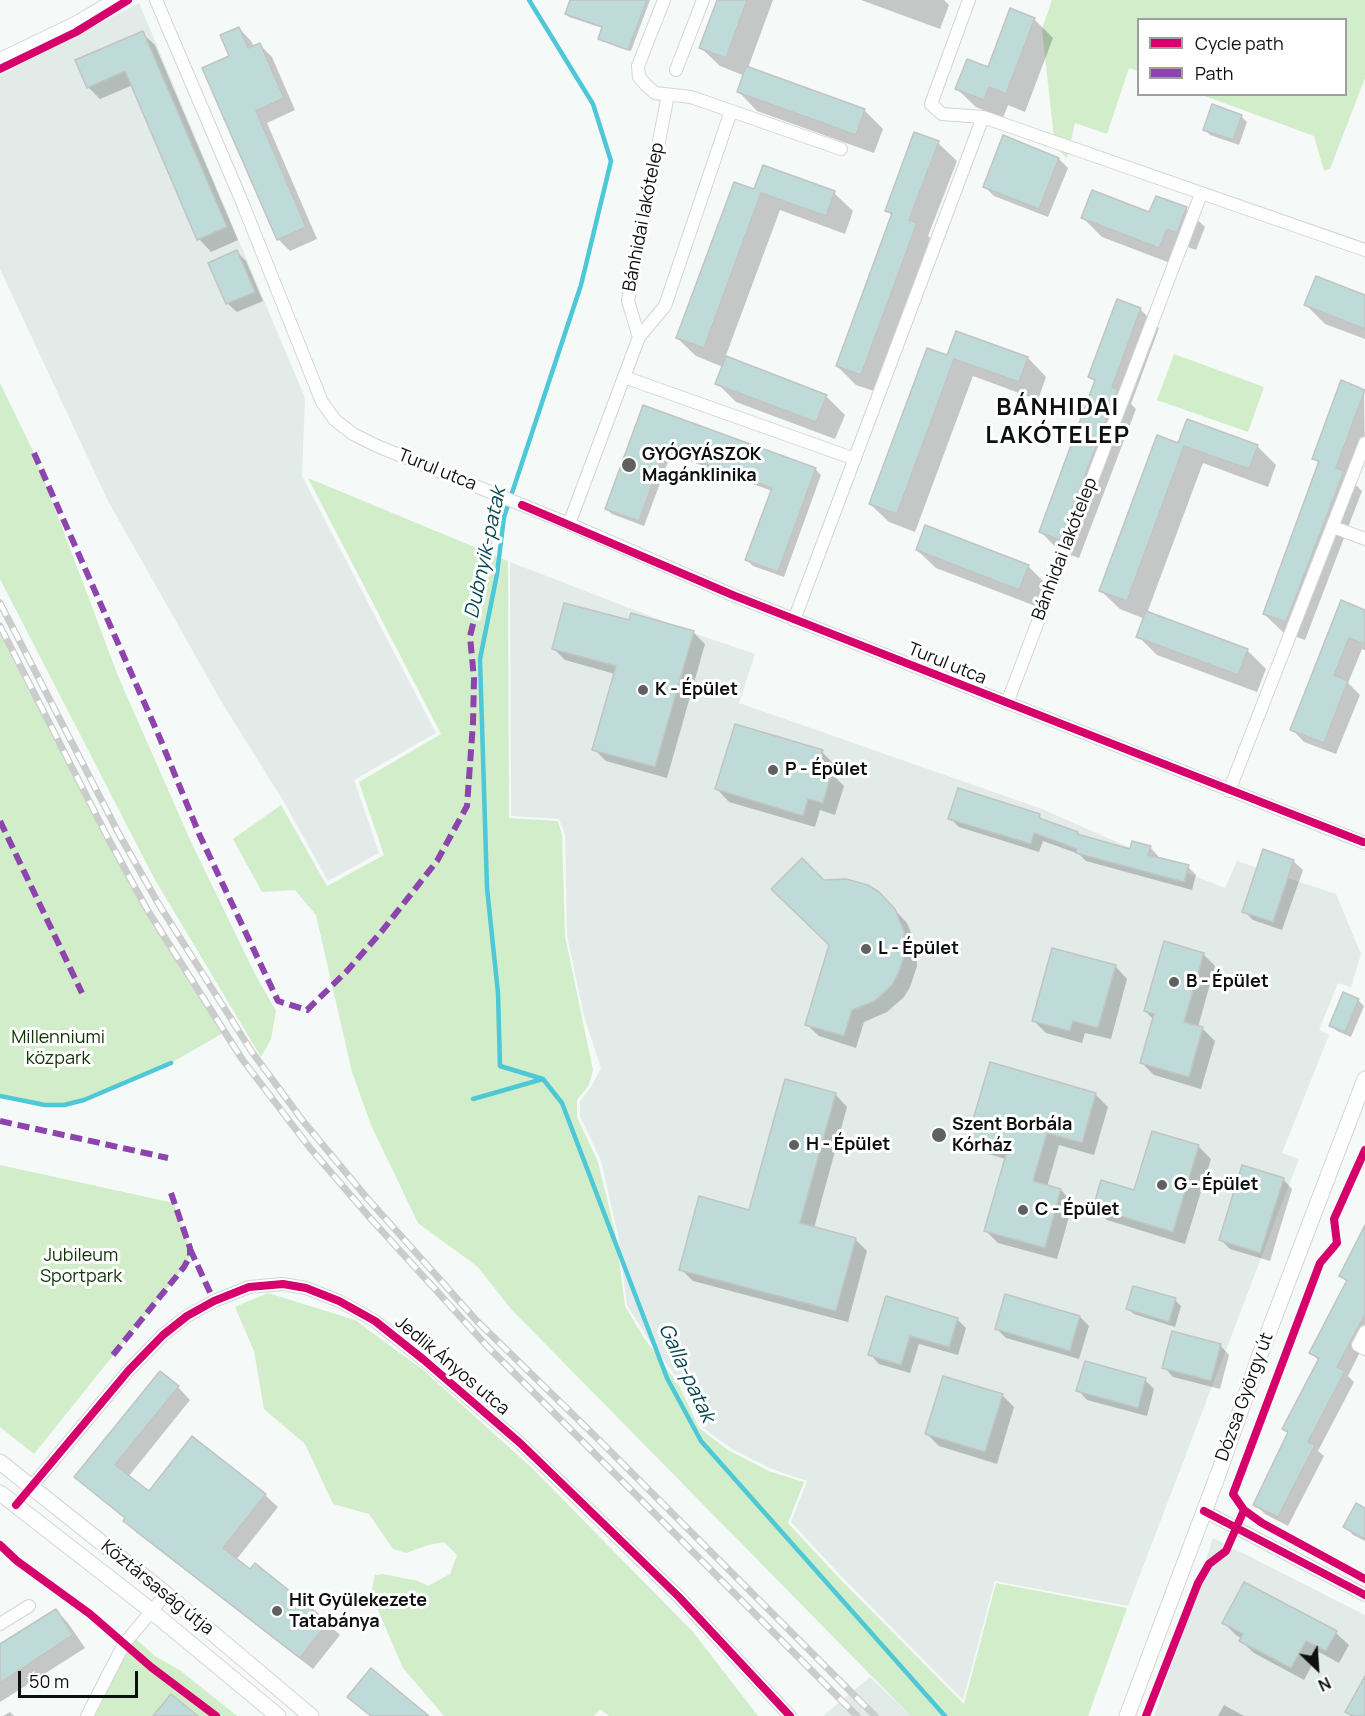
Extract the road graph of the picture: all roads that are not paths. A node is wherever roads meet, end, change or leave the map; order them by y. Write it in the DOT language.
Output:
graph roads {
  1 [pos="114,0"];
  2 [pos="156,0"];
  3 [pos="664,0"];
  4 [pos="703,0"];
  5 [pos="969,0"];
  6 [pos="0,59"];
  7 [pos="676,70"];
  8 [pos="668,95"];
  9 [pos="730,111"];
  10 [pos="983,117"];
  11 [pos="841,149"];
  12 [pos="1202,194"];
  13 [pos="1365,250"];
  14 [pos="639,337"];
  15 [pos="624,377"];
  16 [pos="1365,443"];
  17 [pos="855,459"];
  18 [pos="570,524"];
  19 [pos="1333,527"];
  20 [pos="1365,539"];
  21 [pos="794,620"];
  22 [pos="1006,703"];
  23 [pos="1229,791"];
  24 [pos="1365,843"];
  25 [pos="1365,1079"];
  26 [pos="1365,1332"];
  27 [pos="1365,1349"];
  28 [pos="0,1462"];
  29 [pos="32,1486"];
  30 [pos="0,1493"];
  31 [pos="16,1505"];
  32 [pos="1203,1511"];
  33 [pos="166,1594"];
  34 [pos="1365,1595"];
  35 [pos="29,1606"];
  36 [pos="151,1611"];
  37 [pos="0,1624"];
  38 [pos="87,1716"];
  39 [pos="278,1716"];
  40 [pos="311,1716"];
  41 [pos="790,1716"];
  42 [pos="1127,1716"];
  1 -- 6 [label="street"];
  2 -- 18 [label="street, Turul utca"];
  3 -- 8 [label="street"];
  4 -- 7 [label="street"];
  5 -- 10 [label="street"];
  8 -- 9 [label="street"];
  8 -- 14 [label="street, Bánhidai lakótelep"];
  9 -- 11 [label="street"];
  9 -- 14 [label="street"];
  10 -- 12 [label="street"];
  10 -- 17 [label="street"];
  12 -- 13 [label="street"];
  12 -- 22 [label="street, Bánhidai lakótelep"];
  14 -- 15 [label="street"];
  15 -- 17 [label="street"];
  15 -- 18 [label="street"];
  16 -- 19 [label="street"];
  17 -- 21 [label="street"];
  18 -- 21 [label="street, Turul utca"];
  19 -- 20 [label="street"];
  19 -- 23 [label="street"];
  21 -- 22 [label="street, Turul utca"];
  22 -- 23 [label="street, Turul utca"];
  23 -- 24 [label="street, Turul utca"];
  25 -- 32 [label="street, Dózsa György út"];
  26 -- 27 [label="street"];
  28 -- 29 [label="street, Köztársaság útja"];
  29 -- 31 [label="street"];
  29 -- 33 [label="street, Köztársaság útja"];
  29 -- 41 [label="street, Jedlik Ányos utca"];
  30 -- 31 [label="street, Köztársaság útja"];
  31 -- 36 [label="street, Köztársaság útja"];
  32 -- 34 [label="street"];
  32 -- 42 [label="street, Dózsa György út"];
  33 -- 36 [label="street"];
  33 -- 40 [label="street, Köztársaság útja"];
  35 -- 37 [label="street"];
  36 -- 38 [label="street"];
  36 -- 39 [label="street, Köztársaság útja"];
}
